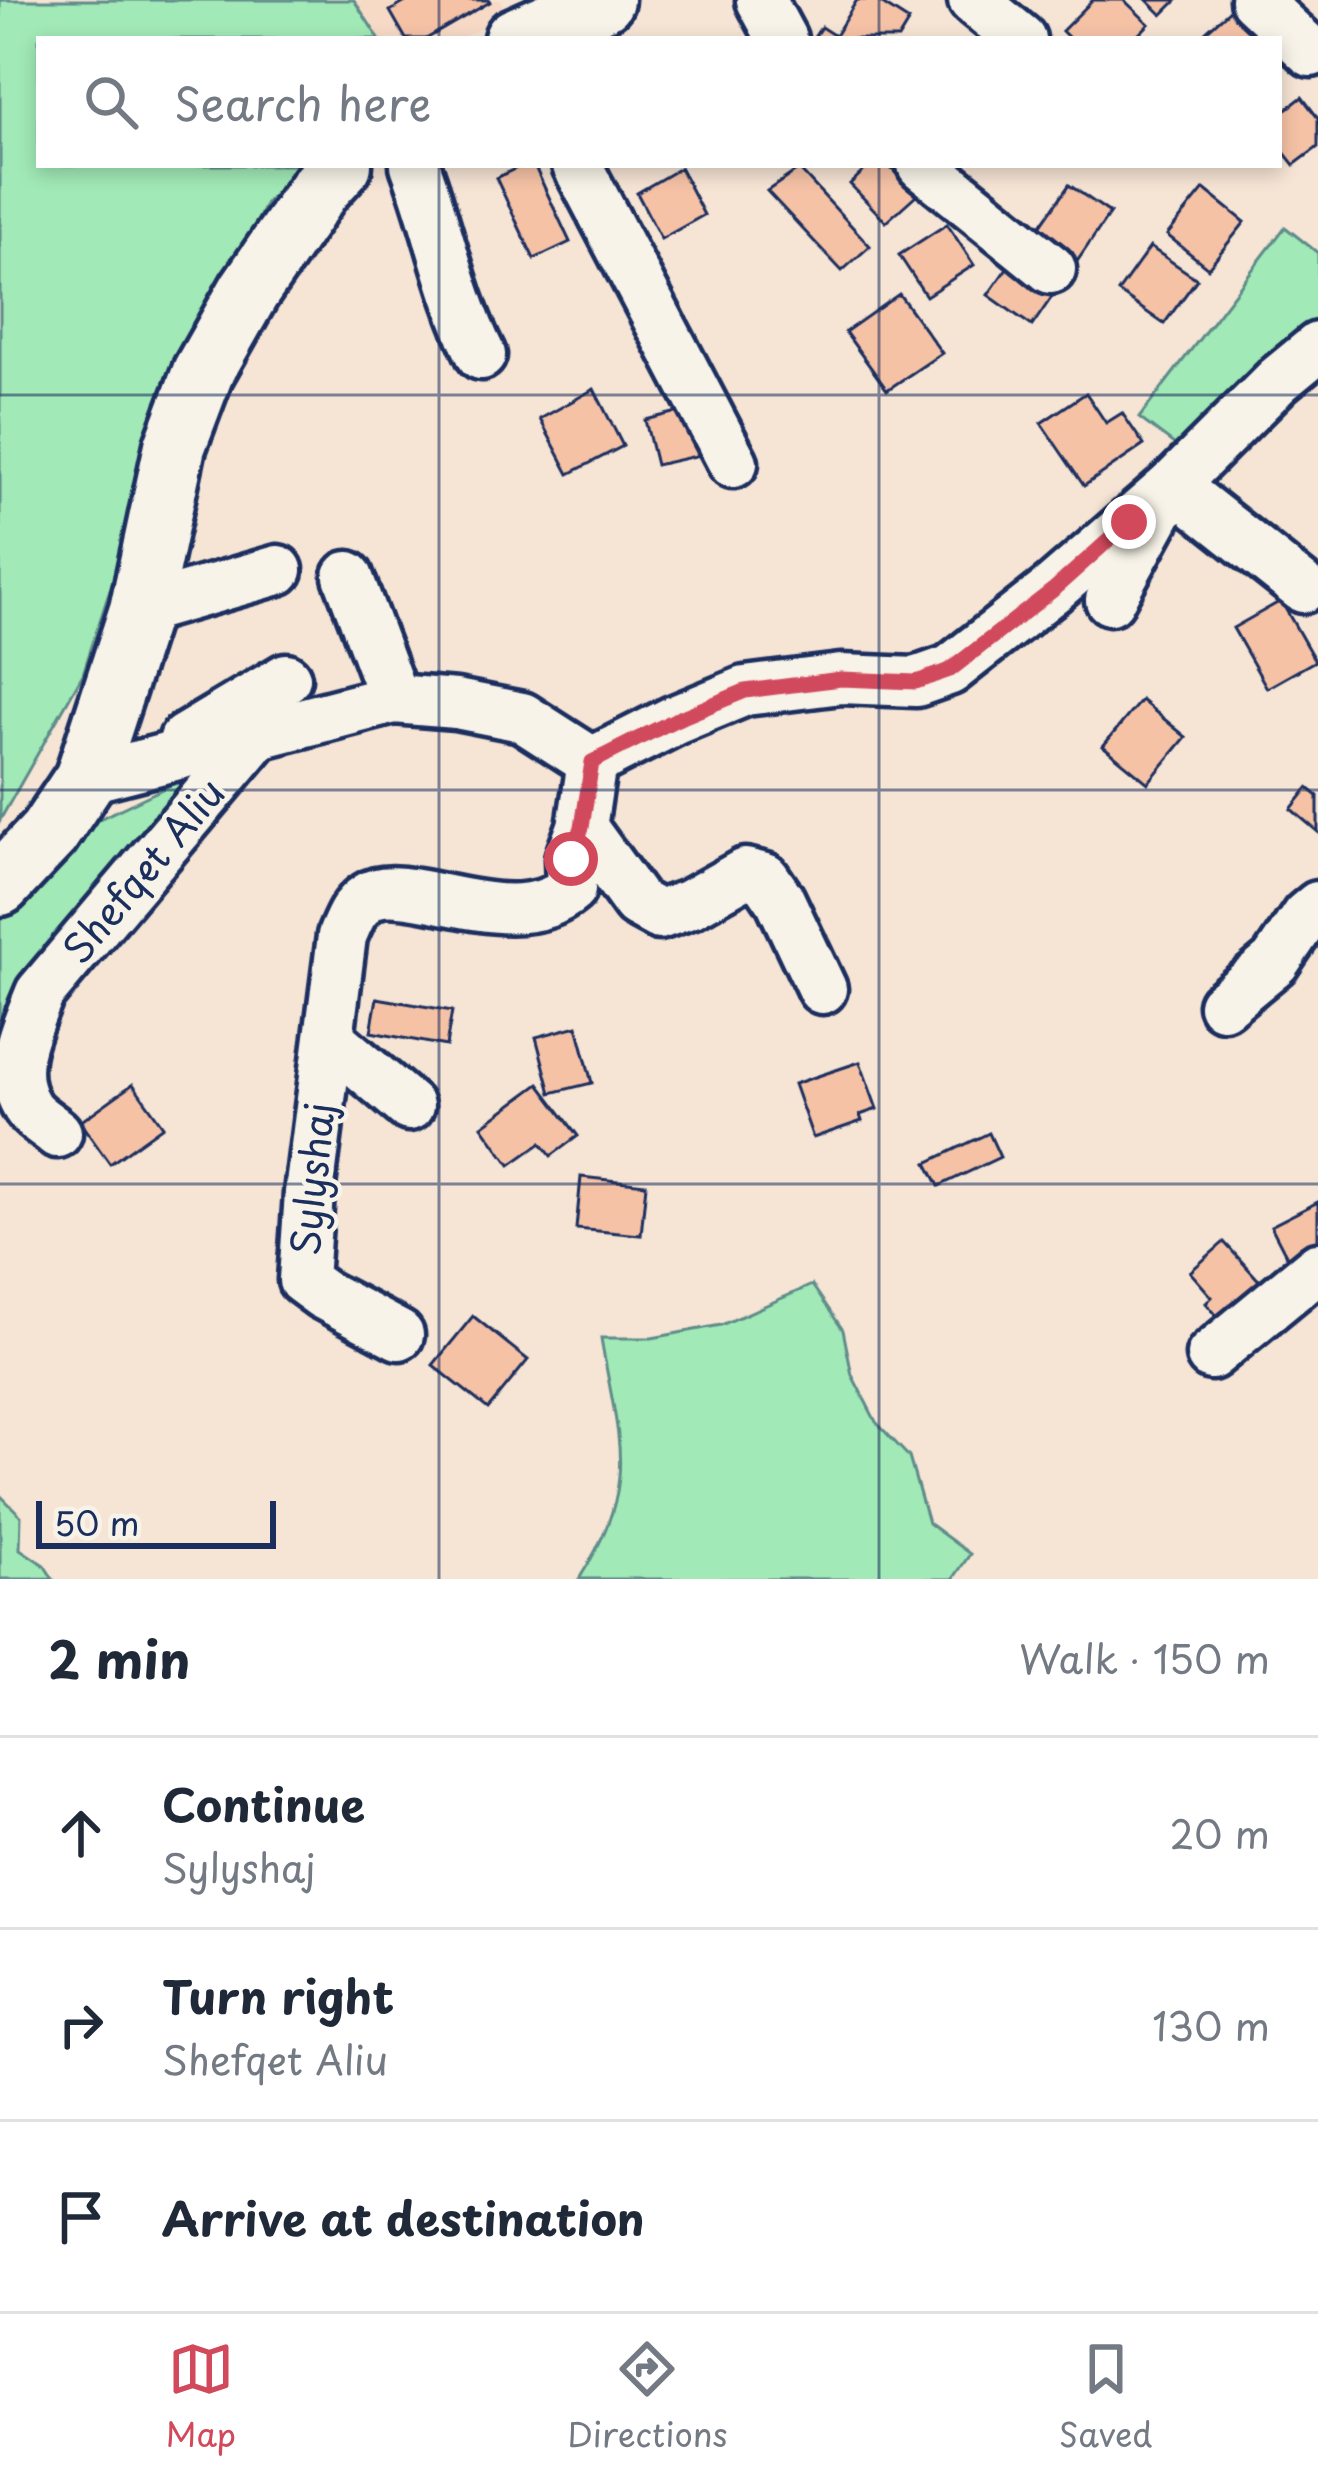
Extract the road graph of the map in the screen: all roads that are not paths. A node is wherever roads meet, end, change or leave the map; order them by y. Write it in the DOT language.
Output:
graph roads {
  1 [pos="603,0"];
  2 [pos="761,0"];
  3 [pos="973,0"];
  4 [pos="1256,0"];
  5 [pos="521,28"];
  6 [pos="780,36"];
  7 [pos="1017,36"];
  8 [pos="1311,52"];
  9 [pos="338,168"];
  10 [pos="417,168"];
  11 [pos="579,168"];
  12 [pos="926,168"];
  13 [pos="1051,269"];
  14 [pos="1318,347"];
  15 [pos="481,355"];
  16 [pos="733,463"];
  17 [pos="1173,485"];
  18 [pos="278,570"];
  19 [pos="348,576"];
  20 [pos="1303,588"];
  21 [pos="1110,600"];
  22 [pos="140,610"];
  23 [pos="286,678"];
  24 [pos="394,699"];
  25 [pos="257,736"];
  26 [pos="592,762"];
  27 [pos="144,763"];
  28 [pos="85,779"];
  29 [pos="582,827"];
  30 [pos="0,885"];
  31 [pos="1318,906"];
  32 [pos="822,988"];
  33 [pos="1223,1005"];
  34 [pos="330,1040"];
  35 [pos="409,1106"];
  36 [pos="57,1132"];
  37 [pos="1318,1268"];
  38 [pos="399,1334"];
  39 [pos="1211,1355"];
  1 -- 5 [label="main road"];
  2 -- 6 [label="street"];
  3 -- 7 [label="street"];
  4 -- 8 [label="street"];
  9 -- 22 [label="main road"];
  10 -- 15 [label="street"];
  11 -- 16 [label="street"];
  12 -- 13 [label="street"];
  14 -- 17 [label="street"];
  17 -- 20 [label="street"];
  17 -- 21 [label="street"];
  17 -- 26 [label="street"];
  18 -- 22 [label="street"];
  19 -- 24 [label="street"];
  22 -- 28 [label="main road"];
  23 -- 27 [label="street, Shefqet Aliu"];
  24 -- 25 [label="street, Shefqet Aliu"];
  24 -- 26 [label="street, Shefqet Aliu"];
  25 -- 27 [label="street, Shefqet Aliu"];
  25 -- 36 [label="street, Shefqet Aliu"];
  26 -- 29 [label="street, Sylyshaj"];
  27 -- 28 [label="street, Shefqet Aliu"];
  28 -- 30 [label="main road"];
  29 -- 32 [label="street"];
  29 -- 34 [label="street, Sylyshaj"];
  31 -- 33 [label="street"];
  34 -- 35 [label="street, Sylyshaj"];
  34 -- 38 [label="street, Sylyshaj"];
  37 -- 39 [label="street"];
}
